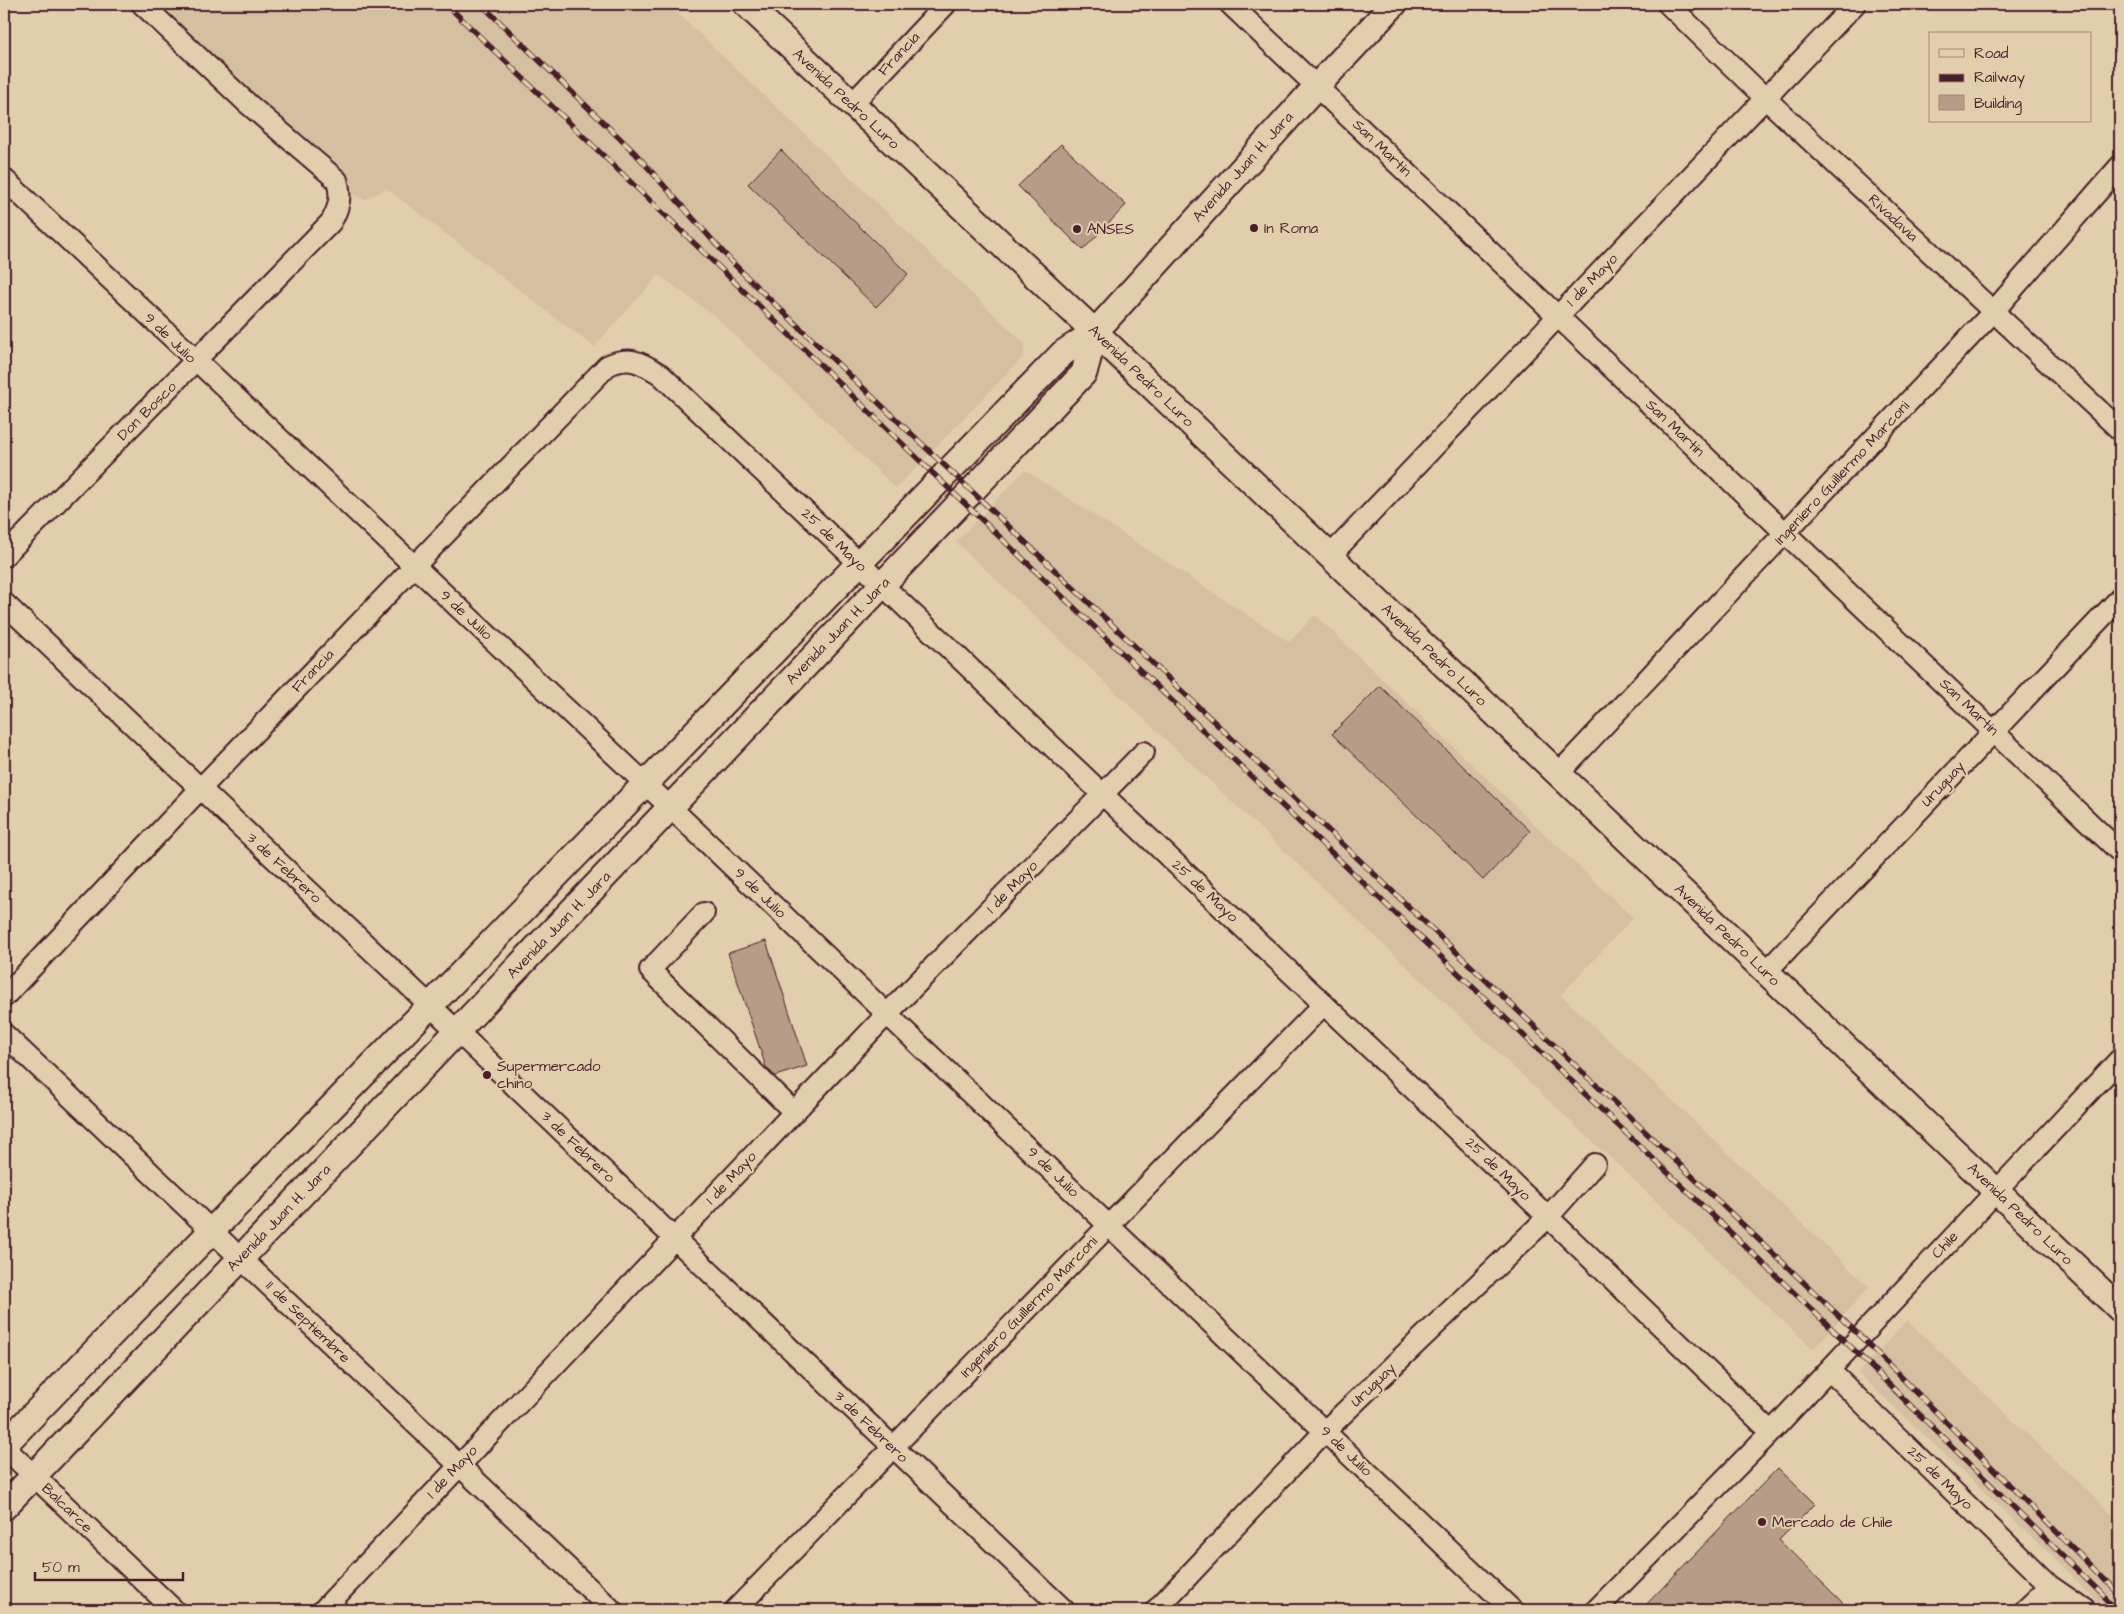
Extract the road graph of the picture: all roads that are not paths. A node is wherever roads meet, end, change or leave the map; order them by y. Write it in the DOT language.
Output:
graph roads {
  1 [pos="142,4"];
  2 [pos="746,4"];
  3 [pos="946,4"];
  4 [pos="1230,4"];
  5 [pos="1394,4"];
  6 [pos="1668,4"];
  7 [pos="1855,4"];
  8 [pos="1317,86"];
  9 [pos="1765,98"];
  10 [pos="852,104"];
  11 [pos="2120,166"];
  12 [pos="4,179"];
  13 [pos="1993,312"];
  14 [pos="1558,316"];
  15 [pos="1095,332"];
  16 [pos="631,359"];
  17 [pos="195,362"];
  18 [pos="2120,430"];
  19 [pos="1786,533"];
  20 [pos="4,556"];
  21 [pos="1330,556"];
  22 [pos="859,562"];
  23 [pos="415,566"];
  24 [pos="881,586"];
  25 [pos="2120,598"];
  26 [pos="4,603"];
  27 [pos="1993,731"];
  28 [pos="1144,752"];
  29 [pos="1558,774"];
  30 [pos="645,784"];
  31 [pos="200,789"];
  32 [pos="1103,794"];
  33 [pos="670,807"];
  34 [pos="2120,852"];
  35 [pos="704,913"];
  36 [pos="1766,972"];
  37 [pos="4,997"];
  38 [pos="1324,1004"];
  39 [pos="430,1005"];
  40 [pos="887,1014"];
  41 [pos="458,1031"];
  42 [pos="4,1034"];
  43 [pos="2120,1059"];
  44 [pos="794,1112"];
  45 [pos="1595,1164"];
  46 [pos="1996,1191"];
  47 [pos="1548,1217"];
  48 [pos="1108,1225"];
  49 [pos="212,1230"];
  50 [pos="674,1239"];
  51 [pos="241,1258"];
  52 [pos="2120,1309"];
  53 [pos="1829,1370"];
  54 [pos="1325,1431"];
  55 [pos="1771,1432"];
  56 [pos="4,1446"];
  57 [pos="892,1448"];
  58 [pos="458,1466"];
  59 [pos="34,1475"];
  60 [pos="4,1507"];
  61 [pos="2050,1586"];
  62 [pos="174,1610"];
  63 [pos="323,1610"];
  64 [pos="612,1610"];
  65 [pos="735,1610"];
  66 [pos="1064,1610"];
  67 [pos="1156,1610"];
  68 [pos="1512,1610"];
  69 [pos="1596,1610"];
  70 [pos="2026,1610"];
  71 [pos="2061,1610"];
  72 [pos="2085,1610"];
  1 -- 17 [label="street, Don Bosco"];
  2 -- 10 [label="main road, Avenida Pedro Luro"];
  3 -- 10 [label="street, Francia"];
  4 -- 8 [label="street, San Martín"];
  5 -- 8 [label="main road, Avenida Juan H. Jara"];
  6 -- 9 [label="street, Rivadavia"];
  7 -- 9 [label="street, 1 de Mayo"];
  8 -- 14 [label="street, San Martín"];
  8 -- 15 [label="main road, Avenida Juan H. Jara"];
  9 -- 13 [label="street, Rivadavia"];
  9 -- 14 [label="street, 1 de Mayo"];
  10 -- 15 [label="main road, Avenida Pedro Luro"];
  11 -- 13 [label="street, Ingeniero Guillermo Marconi"];
  12 -- 17 [label="street, 9 de Julio"];
  13 -- 18 [label="street, Rivadavia"];
  13 -- 19 [label="street, Ingeniero Guillermo Marconi"];
  14 -- 19 [label="street, San Martín"];
  14 -- 21 [label="street, 1 de Mayo"];
  15 -- 21 [label="main road, Avenida Pedro Luro"];
  15 -- 22 [label="main road, Avenida Juan H. Jara"];
  15 -- 24 [label="main road, Avenida Juan H. Jara"];
  16 -- 22 [label="street, 25 de Mayo"];
  16 -- 23 [label="street, Francia"];
  17 -- 20 [label="street, Don Bosco"];
  17 -- 23 [label="street, 9 de Julio"];
  19 -- 27 [label="street, San Martín"];
  19 -- 29 [label="street, Ingeniero Guillermo Marconi"];
  21 -- 29 [label="main road, Avenida Pedro Luro"];
  22 -- 24 [label="street, 25 de Mayo"];
  22 -- 30 [label="main road, Avenida Juan H. Jara"];
  23 -- 30 [label="street, 9 de Julio"];
  23 -- 31 [label="street, Francia"];
  24 -- 32 [label="street, 25 de Mayo"];
  24 -- 33 [label="main road, Avenida Juan H. Jara"];
  25 -- 27 [label="street, Uruguay"];
  26 -- 31 [label="street, 3 de Febrero"];
  27 -- 34 [label="street, San Martín"];
  27 -- 36 [label="street, Uruguay"];
  28 -- 32 [label="street, 1 de Mayo"];
  29 -- 36 [label="main road, Avenida Pedro Luro"];
  30 -- 33 [label="street, 9 de Julio"];
  30 -- 39 [label="main road, Avenida Juan H. Jara"];
  31 -- 37 [label="street, Francia"];
  31 -- 39 [label="street, 3 de Febrero"];
  32 -- 38 [label="street, 25 de Mayo"];
  32 -- 40 [label="street, 1 de Mayo"];
  33 -- 40 [label="street, 9 de Julio"];
  33 -- 41 [label="main road, Avenida Juan H. Jara"];
  35 -- 44 [label="street"];
  36 -- 46 [label="main road, Avenida Pedro Luro"];
  38 -- 47 [label="street, 25 de Mayo"];
  38 -- 48 [label="street, Ingeniero Guillermo Marconi"];
  39 -- 41 [label="street, 3 de Febrero"];
  39 -- 49 [label="main road, Avenida Juan H. Jara"];
  40 -- 44 [label="street, 1 de Mayo"];
  40 -- 48 [label="street, 9 de Julio"];
  41 -- 50 [label="street, 3 de Febrero"];
  41 -- 51 [label="main road, Avenida Juan H. Jara"];
  42 -- 49 [label="street, 11 de Septiembre"];
  43 -- 46 [label="street, Chile"];
  44 -- 50 [label="street, 1 de Mayo"];
  45 -- 47 [label="street, Uruguay"];
  46 -- 52 [label="main road, Avenida Pedro Luro"];
  46 -- 53 [label="street, Chile"];
  47 -- 54 [label="street, Uruguay"];
  47 -- 55 [label="street, 25 de Mayo"];
  48 -- 54 [label="street, 9 de Julio"];
  48 -- 57 [label="street, Ingeniero Guillermo Marconi"];
  49 -- 51 [label="street, 11 de Septiembre"];
  49 -- 56 [label="main road, Avenida Juan H. Jara"];
  50 -- 57 [label="street, 3 de Febrero"];
  50 -- 58 [label="street, 1 de Mayo"];
  51 -- 58 [label="street, 11 de Septiembre"];
  51 -- 59 [label="main road, Avenida Juan H. Jara"];
  53 -- 55 [label="street, Chile"];
  53 -- 61 [label="street, 25 de Mayo"];
  54 -- 67 [label="street, Uruguay"];
  54 -- 68 [label="street, 9 de Julio"];
  55 -- 69 [label="street, Chile"];
  56 -- 59 [label="street, Balcarce"];
  57 -- 65 [label="street, Ingeniero Guillermo Marconi"];
  57 -- 66 [label="street, 3 de Febrero"];
  58 -- 63 [label="street, 1 de Mayo"];
  58 -- 64 [label="street, 11 de Septiembre"];
  59 -- 60 [label="main road, Avenida Juan H. Jara"];
  59 -- 62 [label="street, Balcarce"];
  61 -- 70 [label="street"];
  61 -- 71 [label="street, 25 de Mayo"];
  61 -- 72 [label="street, 25 de Mayo"];
}
